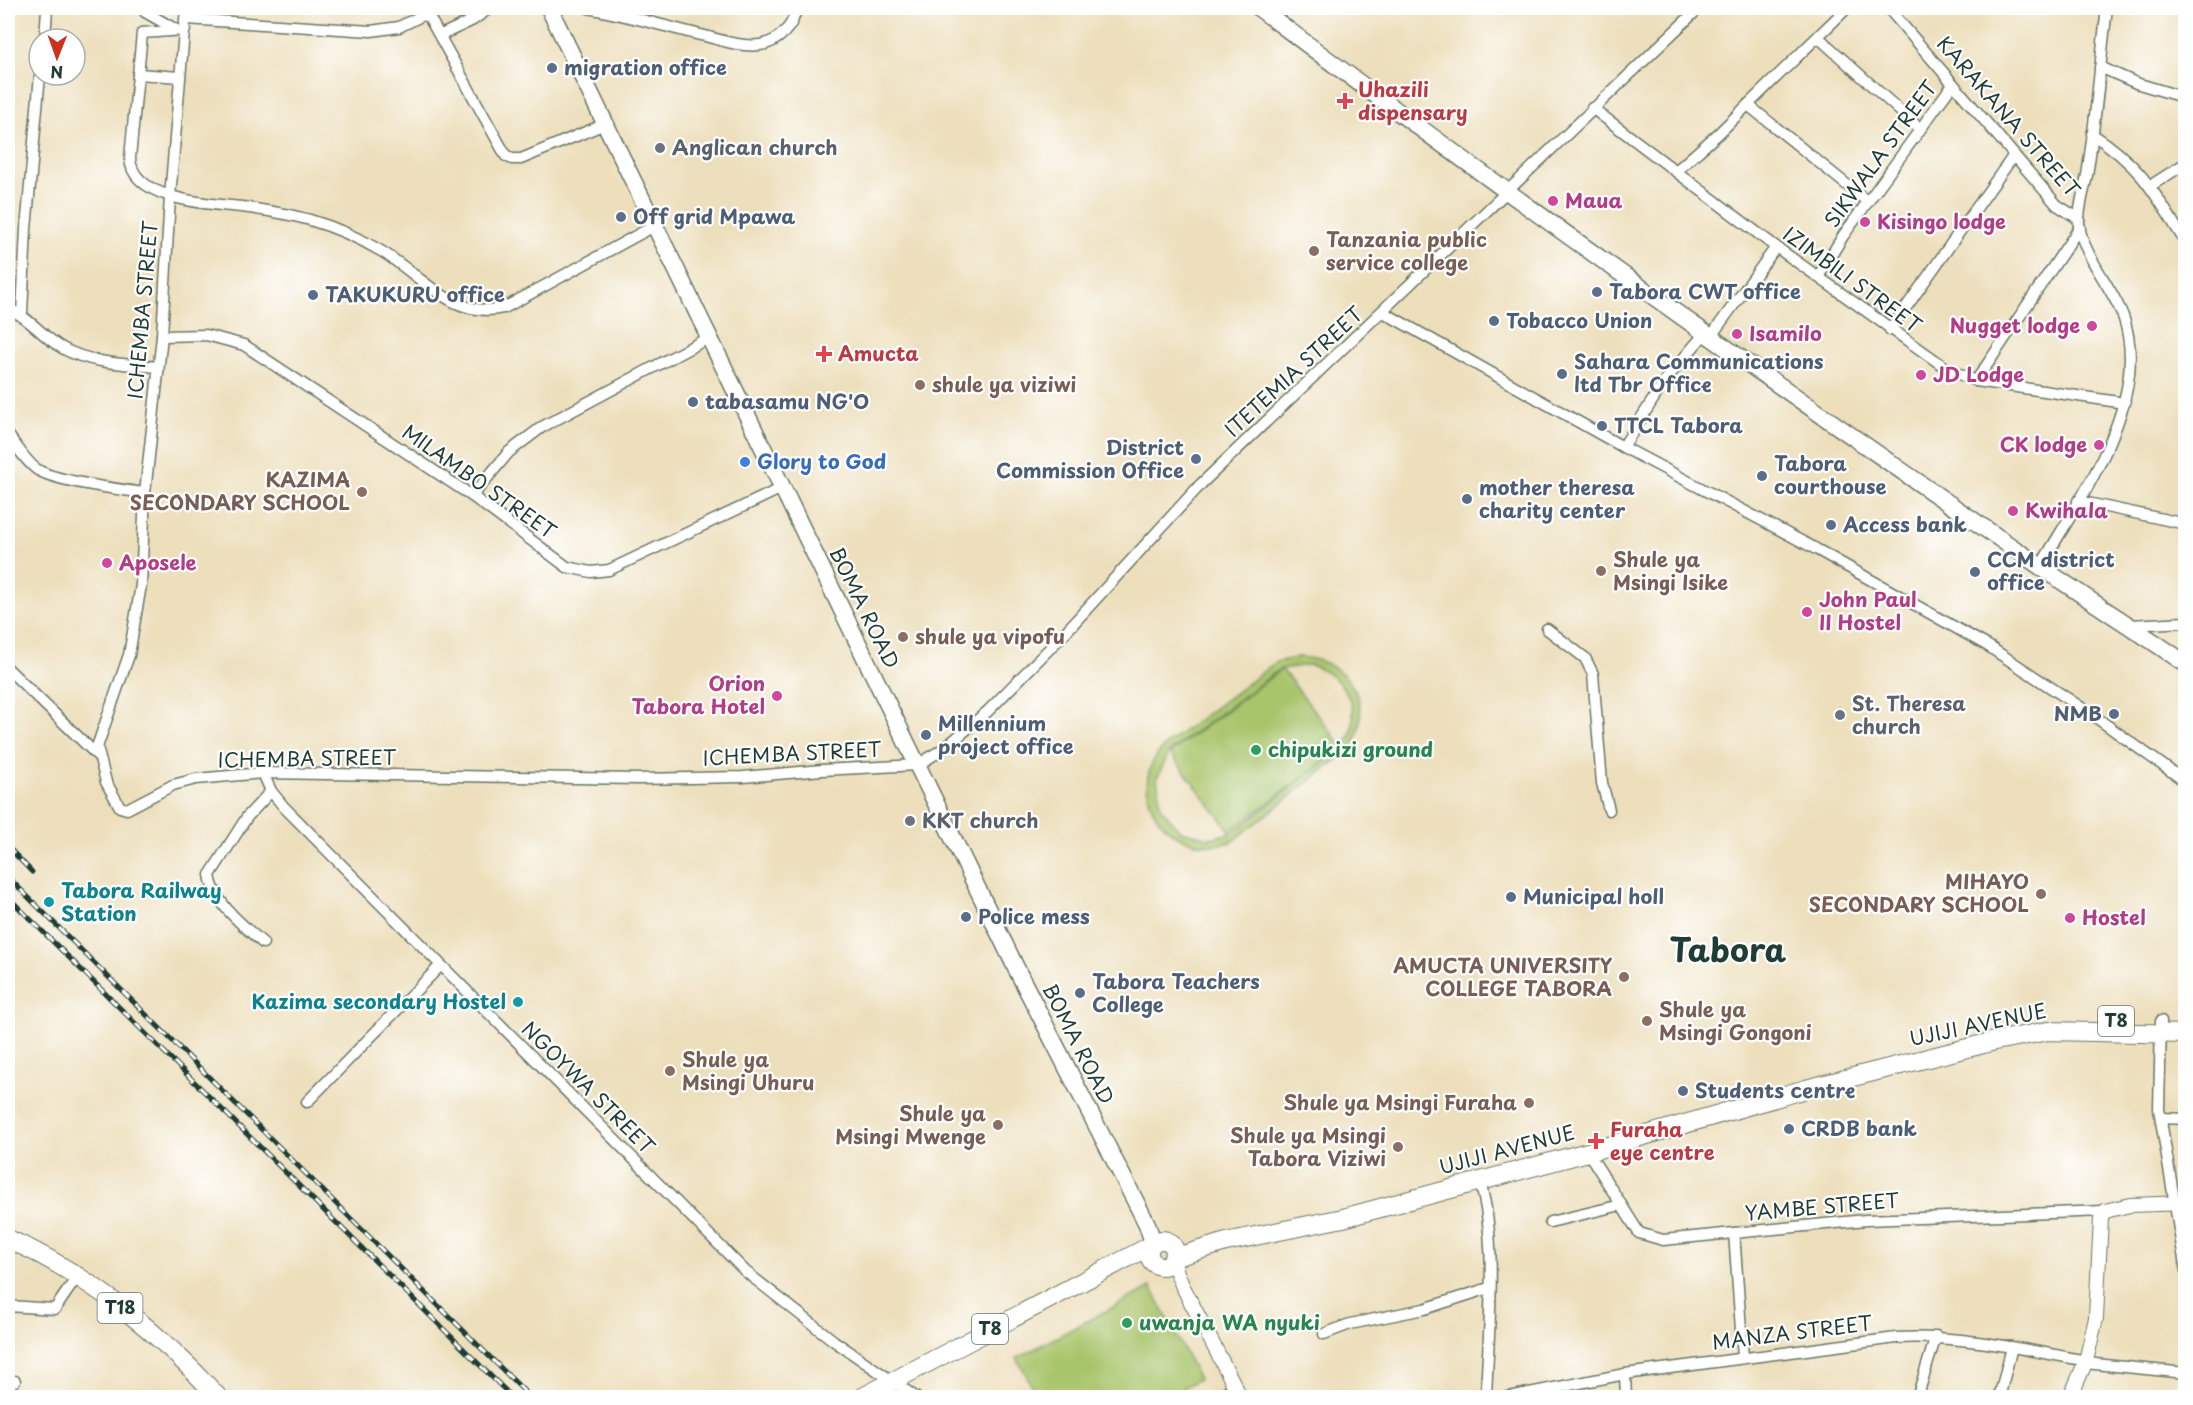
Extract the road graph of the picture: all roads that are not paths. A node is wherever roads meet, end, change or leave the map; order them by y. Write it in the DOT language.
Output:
graph roads {
  1 [pos="47,8"];
  2 [pos="144,8"];
  3 [pos="490,8"];
  4 [pos="549,8"];
  5 [pos="588,8"];
  6 [pos="795,8"];
  7 [pos="1259,8"];
  8 [pos="1699,8"];
  9 [pos="1847,8"];
  10 [pos="1888,8"];
  11 [pos="2107,8"];
  12 [pos="2176,8"];
  13 [pos="2186,9"];
  14 [pos="425,10"];
  15 [pos="184,22"];
  16 [pos="46,27"];
  17 [pos="441,35"];
  18 [pos="1818,37"];
  19 [pos="2100,67"];
  20 [pos="138,74"];
  21 [pos="180,77"];
  22 [pos="1953,84"];
  23 [pos="39,87"];
  24 [pos="2186,98"];
  25 [pos="1748,105"];
  26 [pos="1592,108"];
  27 [pos="605,124"];
  28 [pos="1920,129"];
  29 [pos="2092,134"];
  30 [pos="2013,155"];
  31 [pos="2186,163"];
  32 [pos="1676,171"];
  33 [pos="2150,186"];
  34 [pos="1508,191"];
  35 [pos="170,196"];
  36 [pos="1868,202"];
  37 [pos="2079,223"];
  38 [pos="654,226"];
  39 [pos="2186,243"];
  40 [pos="1776,247"];
  41 [pos="1818,276"];
  42 [pos="8,308"];
  43 [pos="1383,312"];
  44 [pos="22,314"];
  45 [pos="1890,330"];
  46 [pos="1708,334"];
  47 [pos="162,336"];
  48 [pos="710,337"];
  49 [pos="157,367"];
  50 [pos="1976,381"];
  51 [pos="2125,403"];
  52 [pos="8,435"];
  53 [pos="1623,447"];
  54 [pos="782,488"];
  55 [pos="145,493"];
  56 [pos="472,496"];
  57 [pos="2078,501"];
  58 [pos="2186,524"];
  59 [pos="2040,567"];
  60 [pos="2186,622"];
  61 [pos="2130,626"];
  62 [pos="1547,629"];
  63 [pos="2186,664"];
  64 [pos="8,669"];
  65 [pos="98,756"];
  66 [pos="918,765"];
  67 [pos="263,773"];
  68 [pos="2186,782"];
  69 [pos="271,791"];
  70 [pos="1609,810"];
  71 [pos="263,943"];
  72 [pos="440,966"];
  73 [pos="2186,1022"];
  74 [pos="2160,1026"];
  75 [pos="2186,1034"];
  76 [pos="307,1101"];
  77 [pos="2162,1118"];
  78 [pos="2186,1119"];
  79 [pos="1588,1152"];
  80 [pos="1479,1180"];
  81 [pos="2179,1203"];
  82 [pos="1621,1204"];
  83 [pos="2105,1211"];
  84 [pos="1550,1222"];
  85 [pos="1734,1233"];
  86 [pos="8,1239"];
  87 [pos="1162,1253"];
  88 [pos="2186,1271"];
  89 [pos="77,1277"];
  90 [pos="1489,1288"];
  91 [pos="8,1306"];
  92 [pos="1324,1334"];
  93 [pos="1936,1336"];
  94 [pos="2012,1347"];
  95 [pos="1743,1357"];
  96 [pos="2085,1362"];
  97 [pos="2186,1373"];
  98 [pos="1625,1374"];
  99 [pos="890,1381"];
  100 [pos="1237,1392"];
  101 [pos="219,1398"];
  102 [pos="861,1398"];
  103 [pos="917,1398"];
  104 [pos="1215,1398"];
  105 [pos="1486,1398"];
  106 [pos="1504,1398"];
  107 [pos="1626,1398"];
  108 [pos="1917,1398"];
  109 [pos="1999,1398"];
  110 [pos="2070,1398"];
  1 -- 16 [label="street"];
  2 -- 15 [label="street"];
  3 -- 17 [label="street"];
  4 -- 27 [label="main road, BOMA ROAD"];
  5 -- 6 [label="street"];
  7 -- 34 [label="main road"];
  8 -- 26 [label="street, ITETEMIA STREET"];
  9 -- 18 [label="street"];
  10 -- 22 [label="street, KARAKANA STREET"];
  11 -- 19 [label="street"];
  12 -- 13 [label="street"];
  14 -- 15 [label="street"];
  14 -- 17 [label="street"];
  15 -- 20 [label="street"];
  15 -- 21 [label="street, ICHEMBA STREET"];
  17 -- 27 [label="street"];
  18 -- 25 [label="street"];
  18 -- 28 [label="street"];
  19 -- 24 [label="street"];
  19 -- 29 [label="street"];
  20 -- 21 [label="street"];
  20 -- 35 [label="street"];
  21 -- 35 [label="street, ICHEMBA STREET"];
  22 -- 28 [label="street, SIKWALA STREET"];
  22 -- 30 [label="street, KARAKANA STREET"];
  23 -- 44 [label="street"];
  25 -- 32 [label="street"];
  25 -- 36 [label="street"];
  26 -- 32 [label="street, IZIMBILI STREET"];
  26 -- 34 [label="street, ITETEMIA STREET"];
  27 -- 38 [label="main road, BOMA ROAD"];
  28 -- 36 [label="street, SIKWALA STREET"];
  29 -- 33 [label="street"];
  29 -- 37 [label="street"];
  30 -- 37 [label="street, KARAKANA STREET"];
  30 -- 45 [label="street"];
  31 -- 33 [label="street"];
  32 -- 40 [label="street, IZIMBILI STREET"];
  33 -- 39 [label="street"];
  34 -- 43 [label="street, ITETEMIA STREET"];
  34 -- 46 [label="main road"];
  35 -- 38 [label="street"];
  35 -- 47 [label="street, ICHEMBA STREET"];
  36 -- 41 [label="street, SIKWALA STREET"];
  37 -- 50 [label="street"];
  37 -- 51 [label="street"];
  38 -- 48 [label="main road, BOMA ROAD"];
  40 -- 41 [label="street, IZIMBILI STREET"];
  40 -- 46 [label="street"];
  41 -- 45 [label="street, IZIMBILI STREET"];
  42 -- 44 [label="street"];
  43 -- 53 [label="street"];
  43 -- 66 [label="street, ITETEMIA STREET"];
  44 -- 49 [label="street"];
  45 -- 50 [label="street, IZIMBILI STREET"];
  46 -- 53 [label="street"];
  46 -- 59 [label="main road"];
  47 -- 49 [label="street, ICHEMBA STREET"];
  47 -- 56 [label="street, MILAMBO STREET"];
  48 -- 54 [label="main road, BOMA ROAD"];
  48 -- 56 [label="street"];
  49 -- 55 [label="street, ICHEMBA STREET"];
  50 -- 51 [label="street, IZIMBILI STREET"];
  51 -- 57 [label="street"];
  52 -- 55 [label="street"];
  53 -- 68 [label="street"];
  54 -- 56 [label="street, MILAMBO STREET"];
  54 -- 66 [label="main road, BOMA ROAD"];
  55 -- 65 [label="street, ICHEMBA STREET"];
  57 -- 58 [label="street"];
  57 -- 59 [label="street"];
  59 -- 61 [label="main road"];
  60 -- 61 [label="street"];
  61 -- 63 [label="main road"];
  62 -- 70 [label="street"];
  64 -- 65 [label="street"];
  65 -- 67 [label="street, ICHEMBA STREET"];
  66 -- 67 [label="street, ICHEMBA STREET"];
  66 -- 87 [label="main road, BOMA ROAD"];
  67 -- 69 [label="street, NGOYWA STREET"];
  69 -- 71 [label="street"];
  69 -- 72 [label="street, NGOYWA STREET"];
  72 -- 76 [label="street"];
  72 -- 99 [label="street, NGOYWA STREET"];
  73 -- 74 [label="highway, T8"];
  74 -- 75 [label="highway, UJIJI AVENUE / T8"];
  74 -- 77 [label="street"];
  74 -- 79 [label="highway, UJIJI AVENUE / T8"];
  77 -- 78 [label="street"];
  77 -- 81 [label="street"];
  79 -- 80 [label="highway, UJIJI AVENUE / T8"];
  79 -- 82 [label="street, YAMBE STREET"];
  80 -- 87 [label="highway, UJIJI AVENUE / T8"];
  80 -- 90 [label="street"];
  81 -- 83 [label="street"];
  81 -- 88 [label="street"];
  82 -- 84 [label="street"];
  82 -- 85 [label="street, YAMBE STREET"];
  83 -- 85 [label="street, YAMBE STREET"];
  83 -- 96 [label="street"];
  85 -- 95 [label="street"];
  86 -- 89 [label="highway, T18"];
  87 -- 99 [label="highway, T8"];
  87 -- 100 [label="street"];
  89 -- 91 [label="street"];
  89 -- 101 [label="highway, T18"];
  90 -- 92 [label="street"];
  90 -- 105 [label="street"];
  93 -- 94 [label="street, MANZA STREET"];
  93 -- 95 [label="street, MANZA STREET"];
  93 -- 108 [label="street"];
  94 -- 96 [label="street, MANZA STREET"];
  94 -- 109 [label="street"];
  95 -- 98 [label="street, MANZA STREET"];
  96 -- 97 [label="street, MANZA STREET"];
  96 -- 110 [label="street"];
  98 -- 106 [label="street, MANZA STREET"];
  98 -- 107 [label="street"];
  99 -- 102 [label="highway, T8"];
  99 -- 103 [label="street, NGOYWA STREET"];
  100 -- 104 [label="street"];
}
